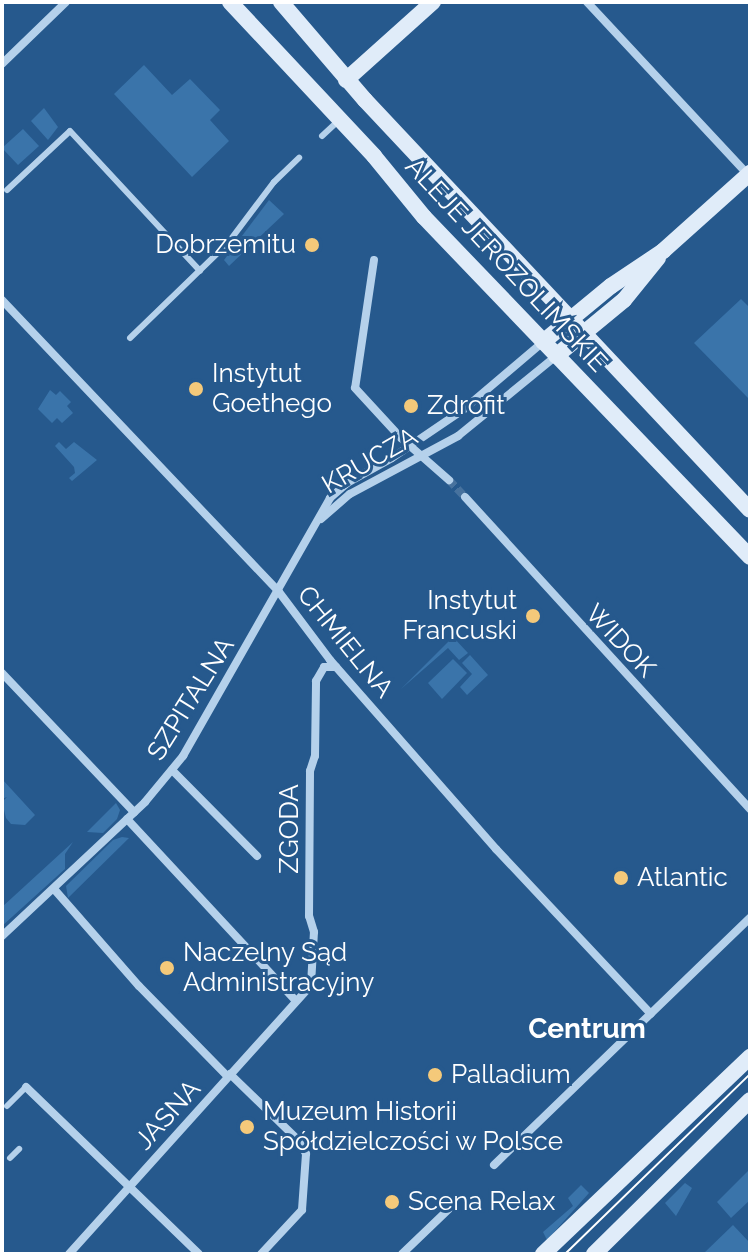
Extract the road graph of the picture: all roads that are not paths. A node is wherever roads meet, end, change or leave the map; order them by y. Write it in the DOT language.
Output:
graph roads {
  1 [pos="66,2"];
  2 [pos="230,2"];
  3 [pos="281,2"];
  4 [pos="433,2"];
  5 [pos="587,2"];
  6 [pos="2,64"];
  7 [pos="346,80"];
  8 [pos="340,119"];
  9 [pos="322,136"];
  10 [pos="299,158"];
  11 [pos="749,175"];
  12 [pos="7,190"];
  13 [pos="663,251"];
  14 [pos="374,260"];
  15 [pos="200,271"];
  16 [pos="2,300"];
  17 [pos="572,318"];
  18 [pos="586,333"];
  19 [pos="130,338"];
  20 [pos="543,342"];
  21 [pos="556,356"];
  22 [pos="411,447"];
  23 [pos="424,457"];
  24 [pos="449,480"];
  25 [pos="465,497"];
  26 [pos="750,510"];
  27 [pos="321,519"];
  28 [pos="750,557"];
  29 [pos="279,592"];
  30 [pos="336,667"];
  31 [pos="2,673"];
  32 [pos="172,770"];
  33 [pos="750,809"];
  34 [pos="130,816"];
  35 [pos="257,856"];
  36 [pos="54,889"];
  37 [pos="750,918"];
  38 [pos="2,936"];
  39 [pos="296,1001"];
  40 [pos="651,1014"];
  41 [pos="750,1057"];
  42 [pos="229,1076"];
  43 [pos="26,1087"];
  44 [pos="750,1100"];
  45 [pos="7,1106"];
  46 [pos="19,1149"];
  47 [pos="10,1158"];
  48 [pos="494,1165"];
  49 [pos="129,1187"];
  50 [pos="453,1205"];
  51 [pos="69,1254"];
  52 [pos="199,1254"];
  53 [pos="261,1254"];
  54 [pos="402,1254"];
  55 [pos="543,1254"];
  56 [pos="594,1254"];
  1 -- 6 [label="street"];
  2 -- 8 [label="main road, ALEJE JEROZOLIMSKIE"];
  3 -- 7 [label="main road, ALEJE JEROZOLIMSKIE"];
  4 -- 7 [label="main road"];
  5 -- 11 [label="street"];
  7 -- 17 [label="main road, ALEJE JEROZOLIMSKIE"];
  8 -- 9 [label="lane"];
  8 -- 20 [label="main road, ALEJE JEROZOLIMSKIE"];
  10 -- 15 [label="lane"];
  11 -- 13 [label="main road, KRUCZA"];
  12 -- 15 [label="lane"];
  13 -- 17 [label="main road, KRUCZA"];
  13 -- 18 [label="main road, KRUCZA"];
  14 -- 22 [label="street"];
  15 -- 19 [label="lane"];
  16 -- 29 [label="street, CHMIELNA"];
  17 -- 18 [label="main road, ALEJE JEROZOLIMSKIE"];
  17 -- 20 [label="main road, KRUCZA"];
  18 -- 21 [label="main road, KRUCZA"];
  18 -- 26 [label="main road, ALEJE JEROZOLIMSKIE"];
  20 -- 21 [label="main road, ALEJE JEROZOLIMSKIE"];
  20 -- 22 [label="street, KRUCZA"];
  21 -- 23 [label="street, KRUCZA"];
  21 -- 28 [label="main road, ALEJE JEROZOLIMSKIE"];
  22 -- 23 [label="street"];
  22 -- 27 [label="street, KRUCZA"];
  23 -- 24 [label="street"];
  23 -- 27 [label="street, KRUCZA"];
  25 -- 33 [label="street, WIDOK"];
  27 -- 29 [label="street, SZPITALNA"];
  29 -- 30 [label="street, CHMIELNA"];
  29 -- 32 [label="street, SZPITALNA"];
  30 -- 39 [label="street, ZGODA"];
  30 -- 40 [label="street, CHMIELNA"];
  31 -- 34 [label="street"];
  32 -- 34 [label="street, SZPITALNA"];
  32 -- 35 [label="street"];
  34 -- 36 [label="street, SZPITALNA"];
  34 -- 39 [label="street"];
  36 -- 38 [label="street, SZPITALNA"];
  36 -- 42 [label="street"];
  37 -- 40 [label="street"];
  39 -- 42 [label="street, JASNA"];
  40 -- 48 [label="street"];
  41 -- 55 [label="main road"];
  42 -- 49 [label="street, JASNA"];
  42 -- 53 [label="street"];
  43 -- 45 [label="lane"];
  43 -- 49 [label="street"];
  44 -- 56 [label="main road"];
  46 -- 47 [label="lane"];
  49 -- 51 [label="street, JASNA"];
  49 -- 52 [label="street"];
  50 -- 54 [label="street"];
}
